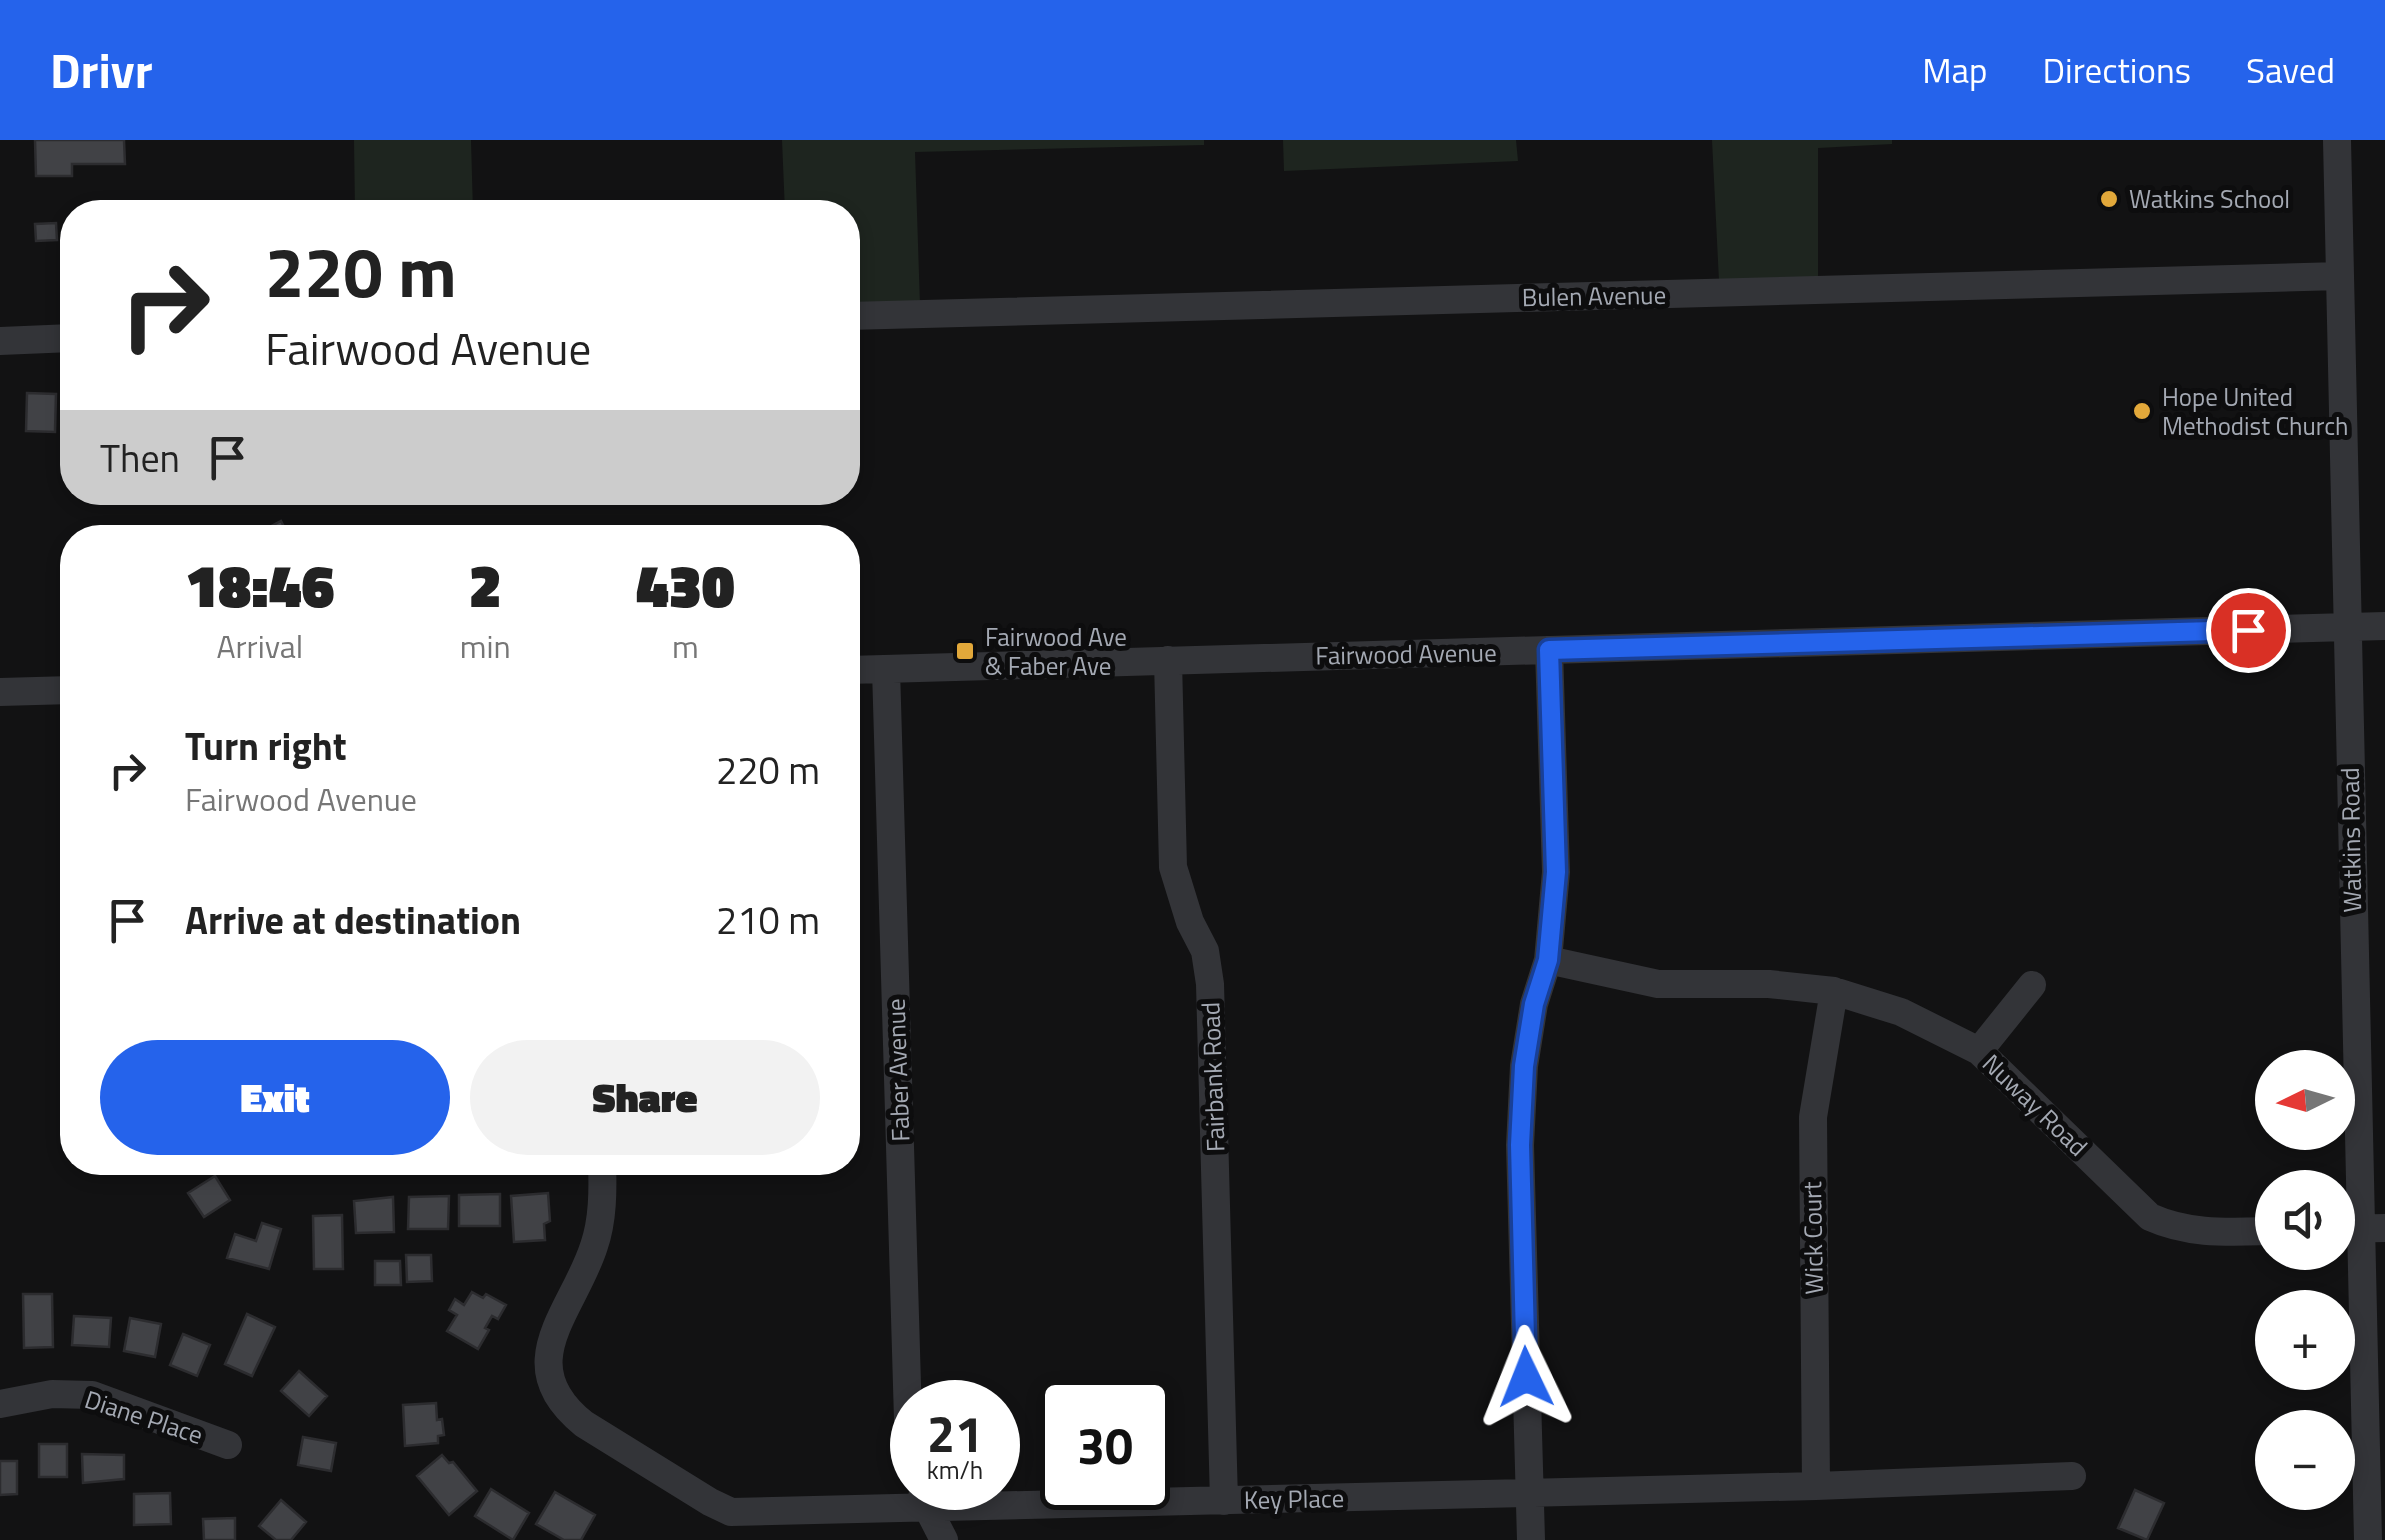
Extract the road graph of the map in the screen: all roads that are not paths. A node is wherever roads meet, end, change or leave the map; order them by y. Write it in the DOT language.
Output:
graph roads {
  1 [pos="2337,140"];
  2 [pos="2340,276"];
  3 [pos="860,316"];
  4 [pos="60,338"];
  5 [pos="0,341"];
  6 [pos="2385,626"];
  7 [pos="2347,627"];
  8 [pos="1549,650"];
  9 [pos="1168,660"];
  10 [pos="886,669"];
  11 [pos="860,670"];
  12 [pos="60,690"];
  13 [pos="0,692"];
  14 [pos="1548,960"];
  15 [pos="2032,984"];
  16 [pos="1834,991"];
  17 [pos="1978,1051"];
  18 [pos="602,1175"];
  19 [pos="2361,1228"];
  20 [pos="2255,1230"];
  21 [pos="907,1380"];
  22 [pos="0,1404"];
  23 [pos="228,1445"];
  24 [pos="2072,1476"];
  25 [pos="1816,1486"];
  26 [pos="1530,1493"];
  27 [pos="1020,1499"];
  28 [pos="890,1500"];
  29 [pos="1224,1500"];
  30 [pos="928,1510"];
  31 [pos="944,1540"];
  32 [pos="1532,1540"];
  33 [pos="2368,1540"];
  1 -- 2 [label="street, Watkins Road"];
  2 -- 3 [label="street, Bulen Avenue"];
  2 -- 7 [label="street, Watkins Road"];
  4 -- 5 [label="street"];
  6 -- 7 [label="street, Fairwood Avenue"];
  7 -- 8 [label="street, Fairwood Avenue"];
  7 -- 19 [label="street, Watkins Road"];
  8 -- 9 [label="street, Fairwood Avenue"];
  8 -- 14 [label="street"];
  9 -- 10 [label="street, Fairwood Avenue"];
  9 -- 29 [label="street, Fairbank Road"];
  10 -- 11 [label="street, Fairwood Avenue"];
  10 -- 21 [label="street, Faber Avenue"];
  12 -- 13 [label="street"];
  14 -- 16 [label="street, Nuway Road"];
  14 -- 26 [label="street"];
  15 -- 17 [label="street"];
  16 -- 17 [label="street, Nuway Road"];
  16 -- 25 [label="street, Wick Court"];
  17 -- 20 [label="street, Nuway Road"];
  18 -- 28 [label="street, Key Place"];
  19 -- 33 [label="street, Watkins Road"];
  22 -- 23 [label="street, Diane Place"];
  24 -- 25 [label="street, Key Place"];
  25 -- 26 [label="street, Key Place"];
  26 -- 29 [label="street, Key Place"];
  26 -- 32 [label="street"];
  27 -- 29 [label="street, Key Place"];
  30 -- 31 [label="street"];
}
